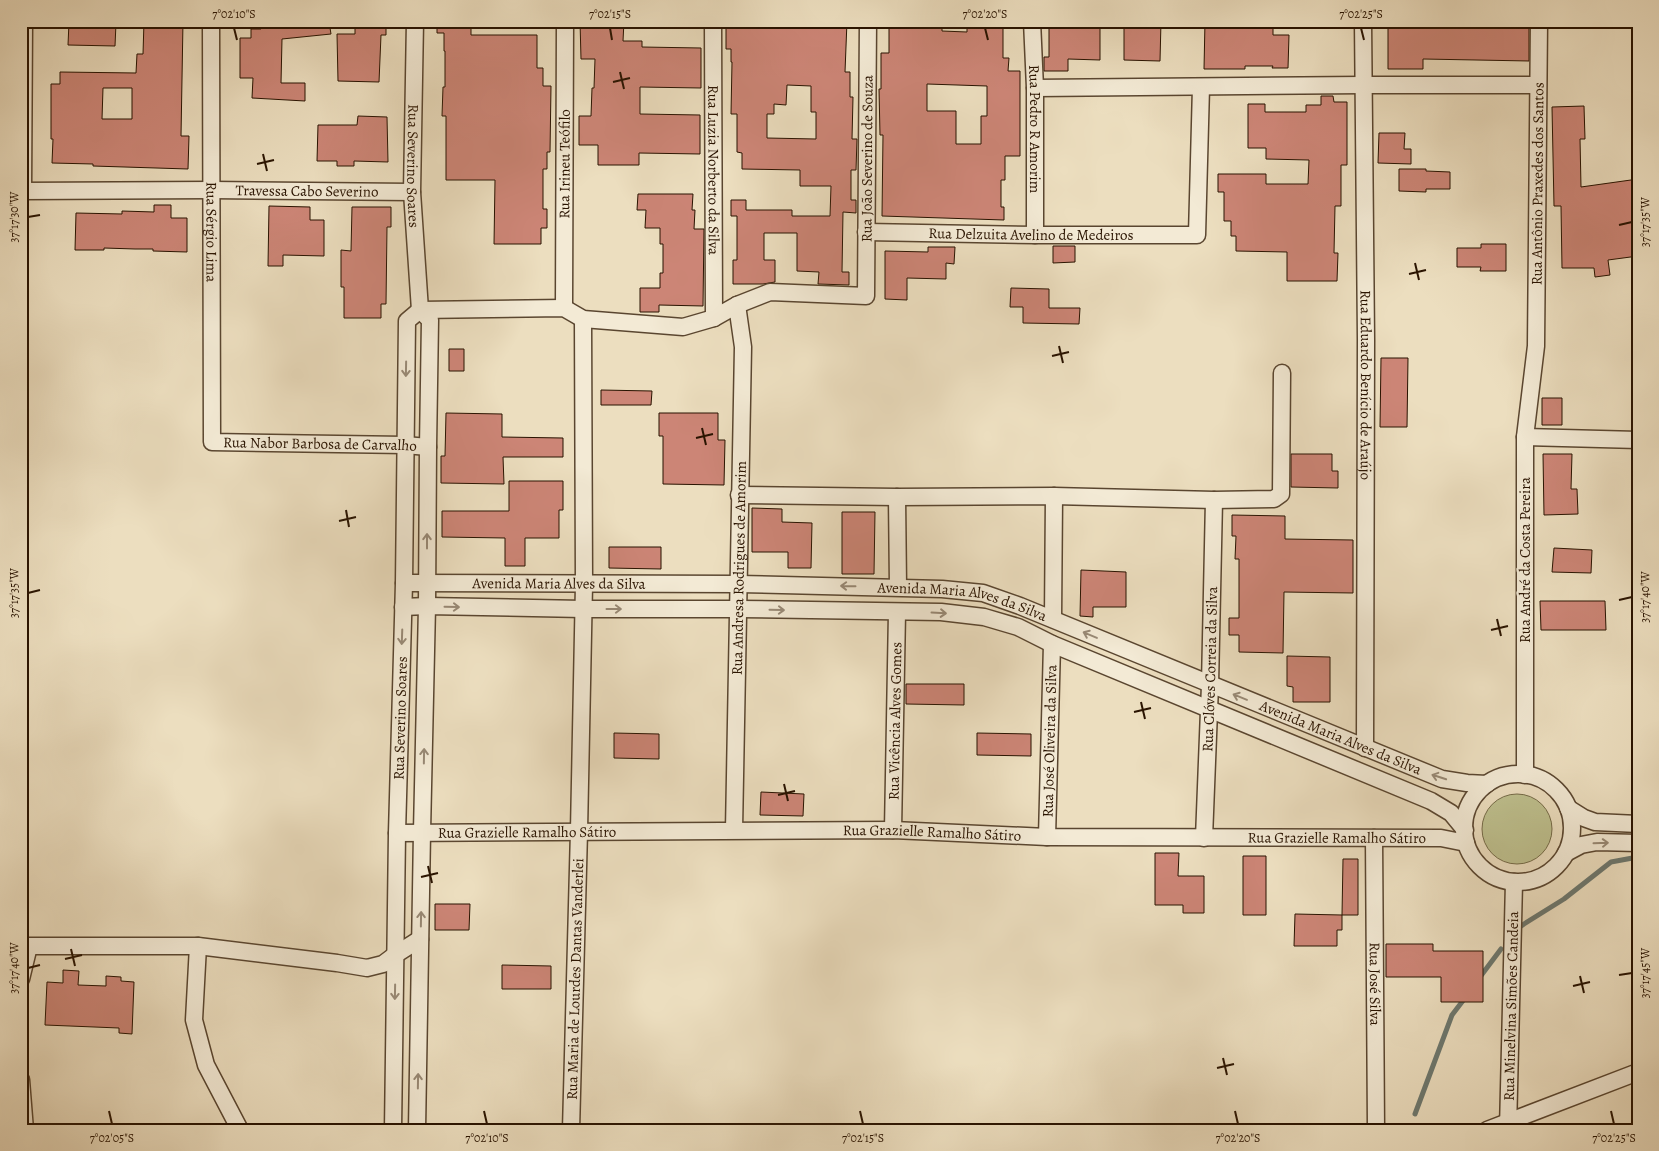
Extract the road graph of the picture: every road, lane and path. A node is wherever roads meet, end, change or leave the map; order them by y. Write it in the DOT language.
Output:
graph roads {
  1 [pos="24,21"];
  2 [pos="211,21"];
  3 [pos="415,21"];
  4 [pos="565,21"];
  5 [pos="713,21"];
  6 [pos="868,21"];
  7 [pos="1032,21"];
  8 [pos="1363,21"];
  9 [pos="1539,21"];
  10 [pos="1364,85"];
  11 [pos="1538,85"];
  12 [pos="1201,87"];
  13 [pos="1035,88"];
  14 [pos="212,190"];
  15 [pos="22,191"];
  16 [pos="412,192"];
  17 [pos="866,232"];
  18 [pos="1035,235"];
  19 [pos="737,305"];
  20 [pos="564,308"];
  21 [pos="420,310"];
  22 [pos="714,318"];
  23 [pos="583,319"];
  24 [pos="1536,346"];
  25 [pos="1282,374"];
  26 [pos="1526,437"];
  27 [pos="1638,440"];
  28 [pos="212,442"];
  29 [pos="405,445"];
  30 [pos="428,447"];
  31 [pos="739,495"];
  32 [pos="1054,496"];
  33 [pos="897,497"];
  34 [pos="1214,500"];
  35 [pos="404,583"];
  36 [pos="427,583"];
  37 [pos="584,584"];
  38 [pos="739,584"];
  39 [pos="898,587"];
  40 [pos="427,606"];
  41 [pos="403,607"];
  42 [pos="583,609"];
  43 [pos="738,609"];
  44 [pos="897,612"];
  45 [pos="1054,620"];
  46 [pos="1052,644"];
  47 [pos="1210,685"];
  48 [pos="1209,709"];
  49 [pos="1365,748"];
  50 [pos="1526,775"];
  51 [pos="1487,784"];
  52 [pos="1568,808"];
  53 [pos="1638,824"];
  54 [pos="579,830"];
  55 [pos="734,830"];
  56 [pos="893,830"];
  57 [pos="422,832"];
  58 [pos="397,833"];
  59 [pos="1047,837"];
  60 [pos="1466,837"];
  61 [pos="1204,838"];
  62 [pos="1374,838"];
  63 [pos="1638,843"];
  64 [pos="1566,853"];
  65 [pos="1514,882"];
  66 [pos="420,939"];
  67 [pos="198,946"];
  68 [pos="395,954"];
  69 [pos="21,978"];
  70 [pos="1638,1072"];
  71 [pos="21,1080"];
  72 [pos="1508,1126"];
  73 [pos="25,1130"];
  74 [pos="240,1130"];
  75 [pos="392,1130"];
  76 [pos="417,1130"];
  77 [pos="571,1130"];
  78 [pos="1376,1130"];
  79 [pos="1487,1130"];
  1 -- 15 [label="street"];
  2 -- 14 [label="street, Rua Sérgio Lima"];
  3 -- 16 [label="street, Rua Severino Soares"];
  4 -- 20 [label="street, Rua Irineu Teófilo"];
  5 -- 22 [label="street, Rua Luzia Norberto da Silva"];
  6 -- 17 [label="street, Rua João Severino de Souza"];
  7 -- 13 [label="street, Rua Pedro R Amorim"];
  8 -- 10 [label="street, Rua Eduardo Benício de Araújo"];
  9 -- 11 [label="street, Rua Antônio Praxedes dos Santos"];
  10 -- 11 [label="street"];
  10 -- 12 [label="street"];
  10 -- 49 [label="street, Rua Eduardo Benício de Araújo"];
  11 -- 24 [label="street, Rua Antônio Praxedes dos Santos"];
  12 -- 13 [label="street"];
  12 -- 18 [label="street, Rua Delzuita Avelino de Medeiros"];
  13 -- 18 [label="street, Rua Pedro R Amorim"];
  14 -- 15 [label="street, Travessa Cabo Severino"];
  14 -- 16 [label="street, Travessa Cabo Severino"];
  14 -- 28 [label="street, Rua Sérgio Lima"];
  16 -- 21 [label="street, Rua Severino Soares"];
  17 -- 18 [label="street, Rua Delzuita Avelino de Medeiros"];
  17 -- 19 [label="street, Rua João Severino de Souza"];
  19 -- 22 [label="street"];
  19 -- 31 [label="street, Rua Andresa Rodrigues de Amorim"];
  20 -- 21 [label="street"];
  20 -- 23 [label="street"];
  21 -- 29 [label="street, Rua Severino Soares, one-way"];
  21 -- 30 [label="street, Rua Severino Soares"];
  22 -- 23 [label="street"];
  23 -- 37 [label="street, Rua Maria de Lourdes Dantas Vanderlei"];
  24 -- 26 [label="street, Rua André da Costa Pereira"];
  25 -- 34 [label="street"];
  26 -- 27 [label="street"];
  26 -- 50 [label="street, Rua André da Costa Pereira"];
  28 -- 29 [label="street, Rua Nabor Barbosa de Carvalho"];
  29 -- 30 [label="street, Rua Nabor Barbosa de Carvalho"];
  29 -- 35 [label="street, Rua Severino Soares"];
  36 -- 30 [label="street, Rua Severino Soares, one-way"];
  31 -- 33 [label="street"];
  31 -- 38 [label="street, Rua Andresa Rodrigues de Amorim"];
  32 -- 33 [label="street"];
  32 -- 34 [label="street"];
  32 -- 45 [label="street"];
  33 -- 39 [label="street"];
  34 -- 47 [label="street, Rua Clóves Correia da Silva"];
  35 -- 36 [label="street, Avenida Maria Alves da Silva"];
  35 -- 41 [label="street, Rua Severino Soares"];
  36 -- 37 [label="street, Avenida Maria Alves da Silva"];
  36 -- 40 [label="street, Rua Severino Soares"];
  37 -- 38 [label="street, Avenida Maria Alves da Silva"];
  37 -- 42 [label="street, Rua Maria de Lourdes Dantas Vanderlei"];
  39 -- 38 [label="street, Avenida Maria Alves da Silva, one-way"];
  38 -- 43 [label="street, Rua Andresa Rodrigues de Amorim"];
  39 -- 45 [label="street, Avenida Maria Alves da Silva"];
  40 -- 41 [label="street, Avenida Maria Alves da Silva"];
  40 -- 42 [label="street, Avenida Maria Alves da Silva, one-way"];
  57 -- 40 [label="street, Rua Severino Soares, one-way"];
  41 -- 58 [label="street, Rua Severino Soares, one-way"];
  42 -- 43 [label="street, Avenida Maria Alves da Silva, one-way"];
  42 -- 54 [label="street, Rua Maria de Lourdes Dantas Vanderlei"];
  43 -- 44 [label="street, Avenida Maria Alves da Silva, one-way"];
  43 -- 55 [label="street, Rua Andresa Rodrigues de Amorim"];
  44 -- 46 [label="street, Avenida Maria Alves da Silva, one-way"];
  44 -- 56 [label="street, Rua Vicência Alves Gomes"];
  47 -- 45 [label="street, Avenida Maria Alves da Silva, one-way"];
  46 -- 48 [label="street, Avenida Maria Alves da Silva"];
  46 -- 59 [label="street, Rua José Oliveira da Silva"];
  47 -- 48 [label="street, Rua Clóves Correia da Silva"];
  49 -- 47 [label="street, Avenida Maria Alves da Silva, one-way"];
  48 -- 60 [label="street, Avenida Maria Alves da Silva"];
  48 -- 61 [label="street, Rua Clóves Correia da Silva"];
  51 -- 49 [label="street, Avenida Maria Alves da Silva, one-way"];
  50 -- 51 [label="street"];
  50 -- 52 [label="street"];
  51 -- 60 [label="street"];
  52 -- 53 [label="street"];
  52 -- 64 [label="street"];
  54 -- 55 [label="street, Rua Grazielle Ramalho Sátiro"];
  54 -- 57 [label="street, Rua Grazielle Ramalho Sátiro"];
  54 -- 77 [label="street, Rua Maria de Lourdes Dantas Vanderlei"];
  55 -- 56 [label="street, Rua Grazielle Ramalho Sátiro"];
  56 -- 59 [label="street, Rua Grazielle Ramalho Sátiro"];
  57 -- 58 [label="street, Rua Grazielle Ramalho Sátiro"];
  66 -- 57 [label="street, Rua Severino Soares, one-way"];
  58 -- 68 [label="street, Rua Severino Soares"];
  59 -- 61 [label="street, Rua Grazielle Ramalho Sátiro"];
  60 -- 62 [label="street, Rua Grazielle Ramalho Sátiro"];
  60 -- 65 [label="street"];
  61 -- 62 [label="street, Rua Grazielle Ramalho Sátiro"];
  62 -- 78 [label="street, Rua José Silva"];
  64 -- 63 [label="street, one-way"];
  64 -- 65 [label="street"];
  65 -- 72 [label="street, Rua Minelvina Simões Candeia"];
  66 -- 68 [label="street"];
  76 -- 66 [label="street, Rua Severino Soares, one-way"];
  67 -- 68 [label="street"];
  67 -- 69 [label="street"];
  67 -- 74 [label="street"];
  68 -- 75 [label="street, Rua Severino Soares, one-way"];
  70 -- 72 [label="street"];
  71 -- 73 [label="street"];
  72 -- 79 [label="street"];
}
